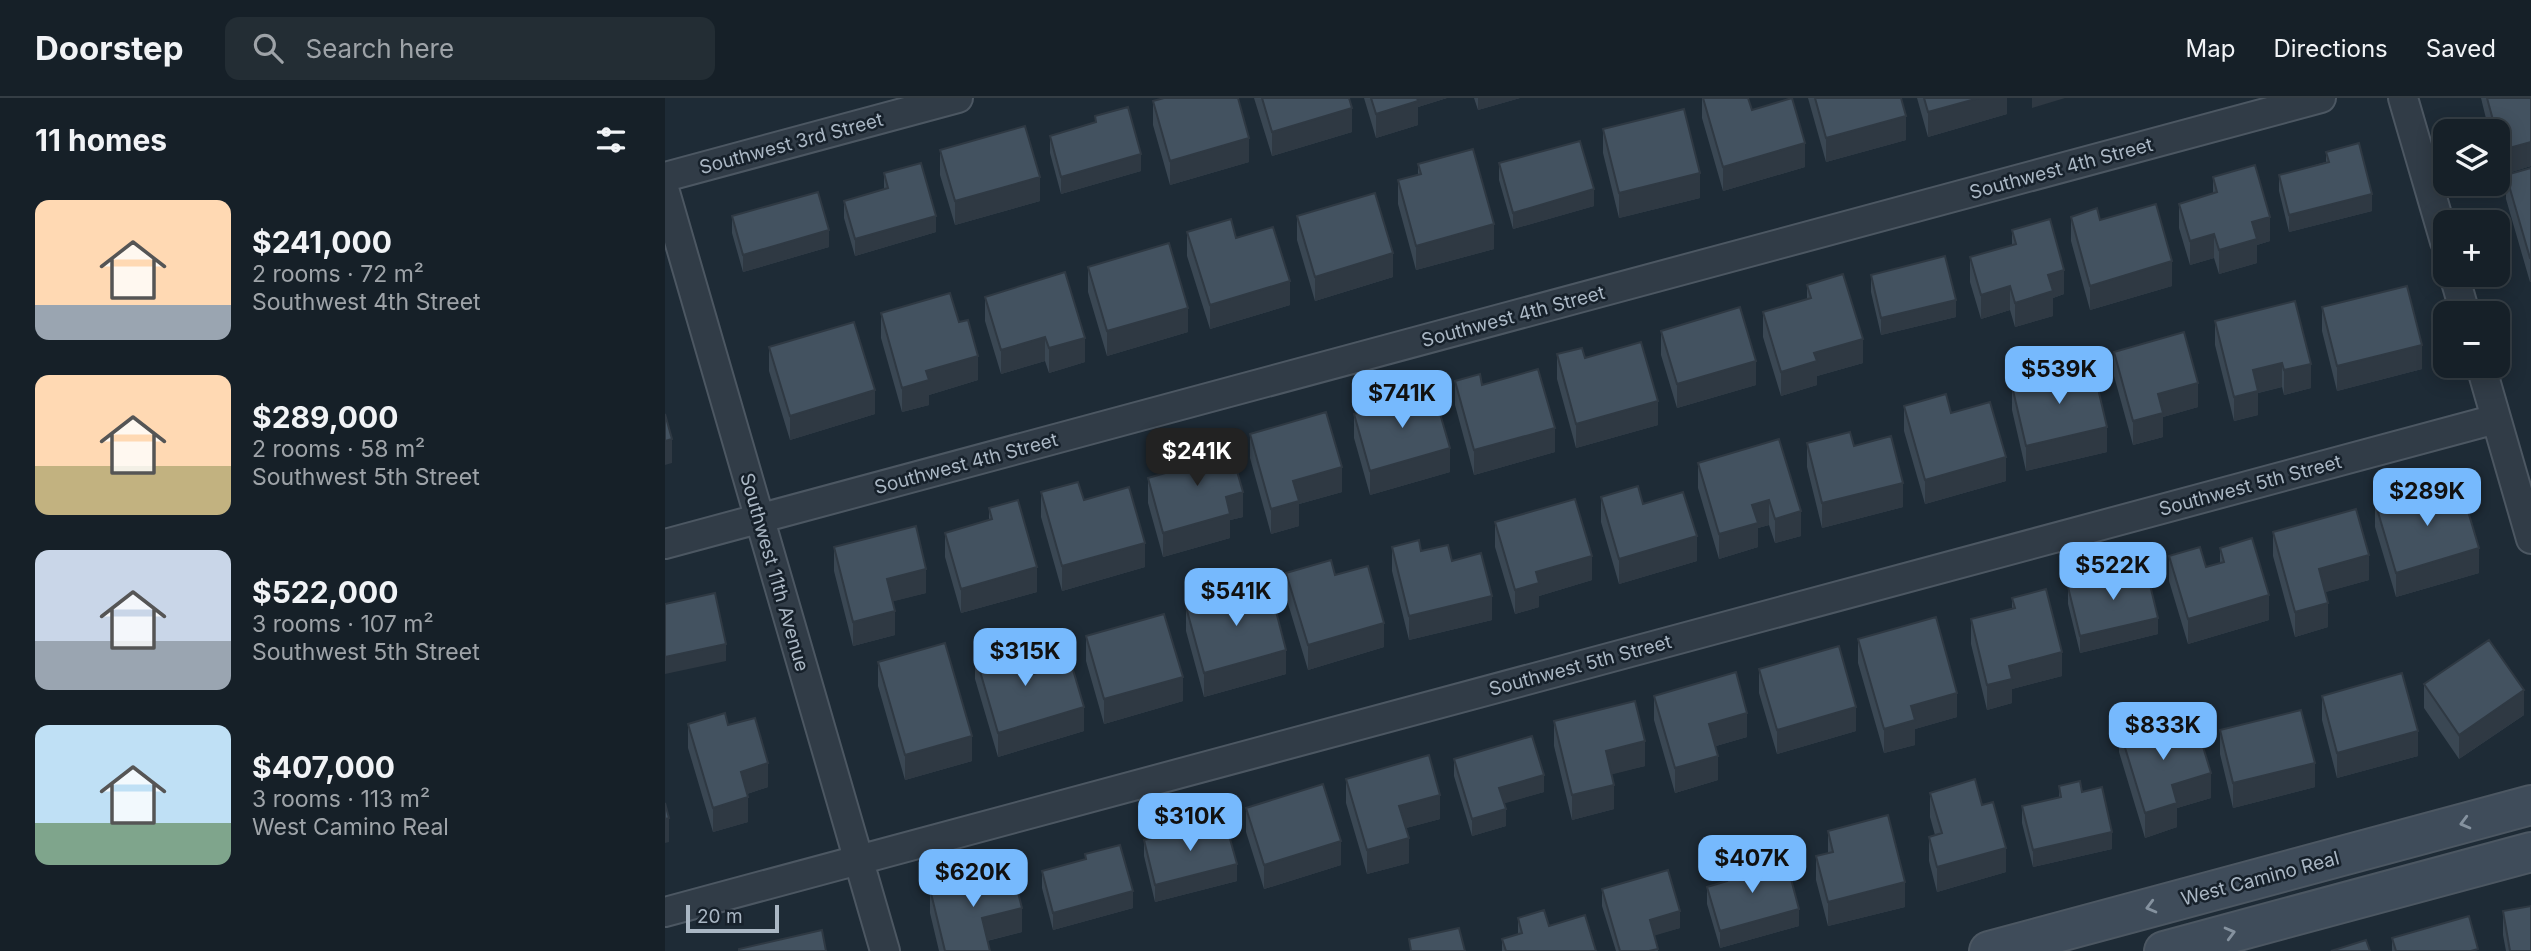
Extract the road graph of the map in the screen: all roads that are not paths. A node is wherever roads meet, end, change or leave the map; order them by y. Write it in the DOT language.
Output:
graph roads {
  1 [pos="958,98"];
  2 [pos="2321,98"];
  3 [pos="2403,98"];
  4 [pos="665,177"];
  5 [pos="665,192"];
  6 [pos="2436,210"];
  7 [pos="2484,378"];
  8 [pos="2496,418"];
  9 [pos="760,519"];
  10 [pos="2531,539"];
  11 [pos="665,544"];
  12 [pos="2531,805"];
  13 [pos="2531,852"];
  14 [pos="859,860"];
  15 [pos="665,912"];
  16 [pos="885,951"];
  17 [pos="1989,951"];
  18 [pos="2164,951"];
  1 -- 4 [label="street, Southwest 3rd Street"];
  2 -- 9 [label="street, Southwest 4th Street"];
  3 -- 6 [label="street"];
  5 -- 9 [label="street, Southwest 11th Avenue"];
  7 -- 8 [label="street"];
  8 -- 10 [label="street"];
  8 -- 14 [label="street, Southwest 5th Street"];
  9 -- 11 [label="street, Southwest 4th Street"];
  9 -- 14 [label="street, Southwest 11th Avenue"];
  12 -- 17 [label="street, West Camino Real, one-way"];
  18 -- 13 [label="street, one-way"];
  14 -- 15 [label="street, Southwest 5th Street"];
  14 -- 16 [label="street, Southwest 11th Avenue"];
}
